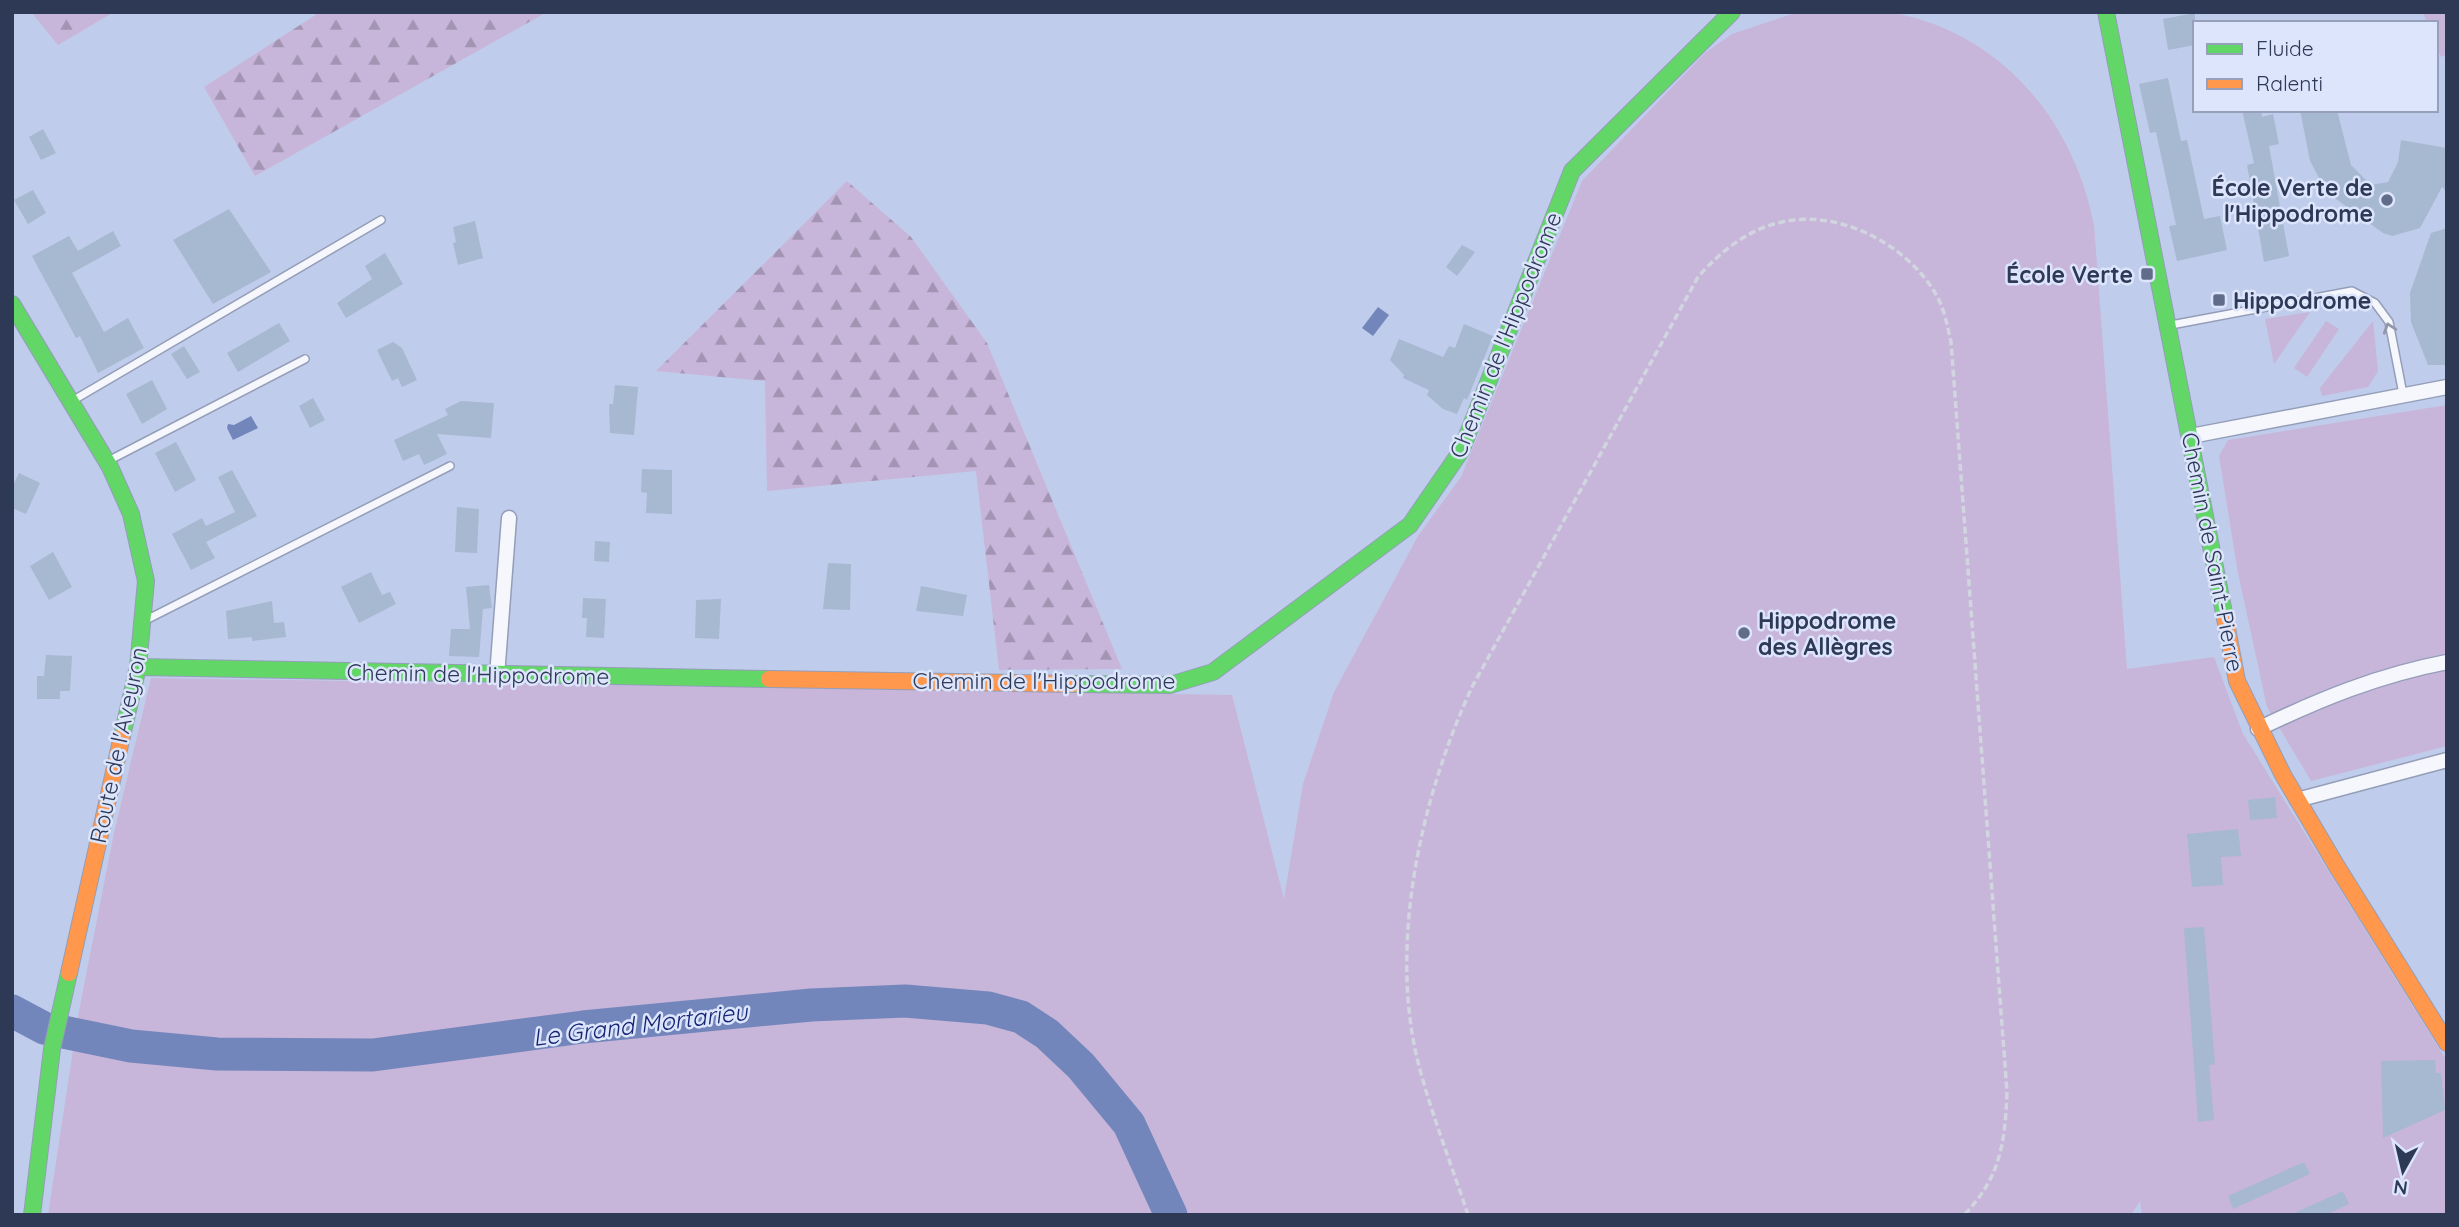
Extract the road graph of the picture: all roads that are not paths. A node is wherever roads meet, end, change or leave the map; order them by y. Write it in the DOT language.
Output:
graph roads {
  1 [pos="1732,12"];
  2 [pos="2106,12"];
  3 [pos="381,220"];
  4 [pos="12,304"];
  5 [pos="2168,325"];
  6 [pos="305,359"];
  7 [pos="2447,387"];
  8 [pos="2403,394"];
  9 [pos="71,401"];
  10 [pos="2191,436"];
  11 [pos="108,462"];
  12 [pos="450,466"];
  13 [pos="509,518"];
  14 [pos="142,622"];
  15 [pos="2447,663"];
  16 [pos="138,667"];
  17 [pos="497,676"];
  18 [pos="2258,729"];
  19 [pos="2447,760"];
  20 [pos="2297,800"];
  21 [pos="2447,1044"];
  22 [pos="33,1215"];
  1 -- 17 [label="street, Chemin de l'Hippodrome"];
  2 -- 5 [label="street, Chemin de Saint-Pierre"];
  3 -- 9 [label="lane"];
  4 -- 9 [label="street, Route de l'Aveyron"];
  8 -- 5 [label="lane, one-way"];
  5 -- 10 [label="street, Chemin de Saint-Pierre"];
  6 -- 11 [label="lane"];
  7 -- 8 [label="street"];
  8 -- 10 [label="street"];
  9 -- 11 [label="street, Route de l'Aveyron"];
  10 -- 18 [label="street, Chemin de Saint-Pierre"];
  11 -- 14 [label="street, Route de l'Aveyron"];
  12 -- 14 [label="lane"];
  13 -- 17 [label="street"];
  14 -- 16 [label="street, Route de l'Aveyron"];
  15 -- 18 [label="street"];
  16 -- 17 [label="street, Chemin de l'Hippodrome"];
  16 -- 22 [label="street, Route de l'Aveyron"];
  18 -- 20 [label="street, Chemin de Saint-Pierre"];
  19 -- 20 [label="street"];
  20 -- 21 [label="street, Chemin de Saint-Pierre"];
}
